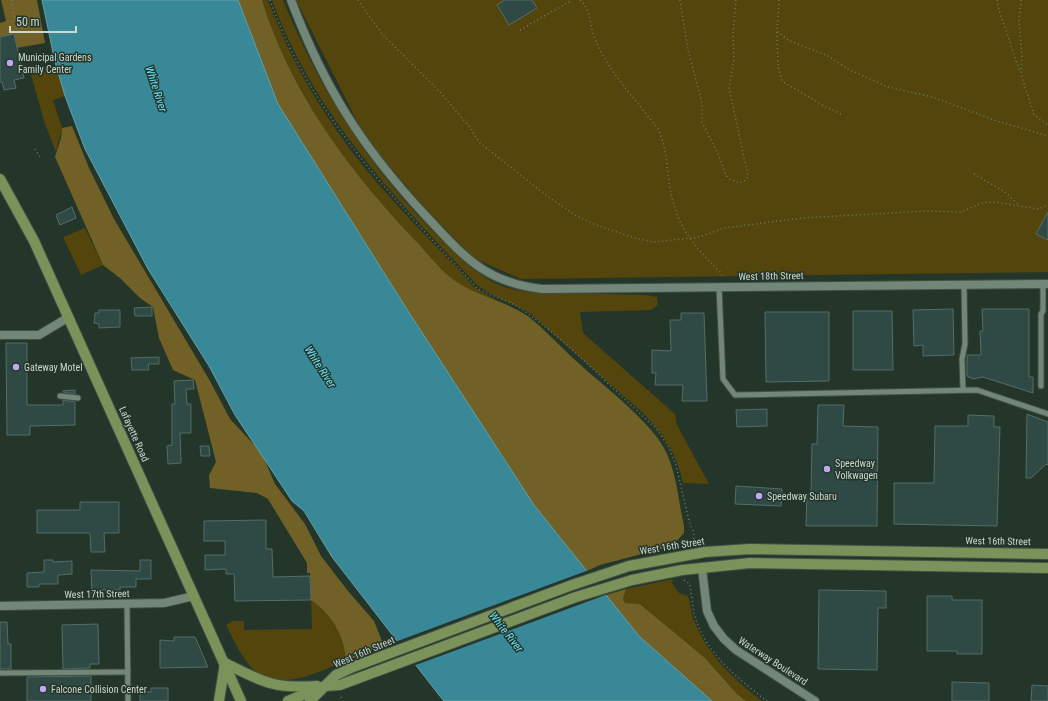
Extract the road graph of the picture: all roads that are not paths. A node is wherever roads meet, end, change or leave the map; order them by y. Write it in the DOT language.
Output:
graph roads {
  1 [pos="291,0"];
  2 [pos="0,179"];
  3 [pos="964,284"];
  4 [pos="1046,284"];
  5 [pos="723,287"];
  6 [pos="69,317"];
  7 [pos="0,336"];
  8 [pos="1041,386"];
  9 [pos="963,390"];
  10 [pos="60,396"];
  11 [pos="78,398"];
  12 [pos="1048,414"];
  13 [pos="1048,554"];
  14 [pos="702,568"];
  15 [pos="1048,568"];
  16 [pos="194,596"];
  17 [pos="127,604"];
  18 [pos="0,606"];
  19 [pos="225,663"];
  20 [pos="128,672"];
  21 [pos="0,673"];
  22 [pos="325,686"];
  23 [pos="128,701"];
  24 [pos="218,701"];
  25 [pos="241,701"];
  26 [pos="288,701"];
  27 [pos="310,701"];
  28 [pos="815,701"];
  1 -- 5 [label="street, West 18th Street"];
  2 -- 6 [label="main road, Lafayette Road"];
  3 -- 4 [label="street, West 18th Street"];
  3 -- 5 [label="street, West 18th Street"];
  3 -- 9 [label="lane"];
  4 -- 8 [label="lane"];
  5 -- 9 [label="lane"];
  6 -- 7 [label="street"];
  6 -- 16 [label="main road, Lafayette Road"];
  9 -- 12 [label="lane"];
  10 -- 11 [label="lane"];
  13 -- 22 [label="main road, West 16th Street"];
  14 -- 15 [label="main road, West 16th Street"];
  14 -- 22 [label="main road, West 16th Street"];
  14 -- 28 [label="street, Waterway Boulevard"];
  16 -- 17 [label="street, West 17th Street"];
  16 -- 19 [label="main road, Lafayette Road"];
  17 -- 18 [label="street, West 17th Street"];
  17 -- 20 [label="lane"];
  19 -- 22 [label="main road"];
  19 -- 24 [label="main road"];
  19 -- 25 [label="main road, Lafayette Road"];
  20 -- 21 [label="lane"];
  20 -- 23 [label="lane"];
  22 -- 26 [label="main road, West 16th Street"];
  22 -- 27 [label="main road"];
}
